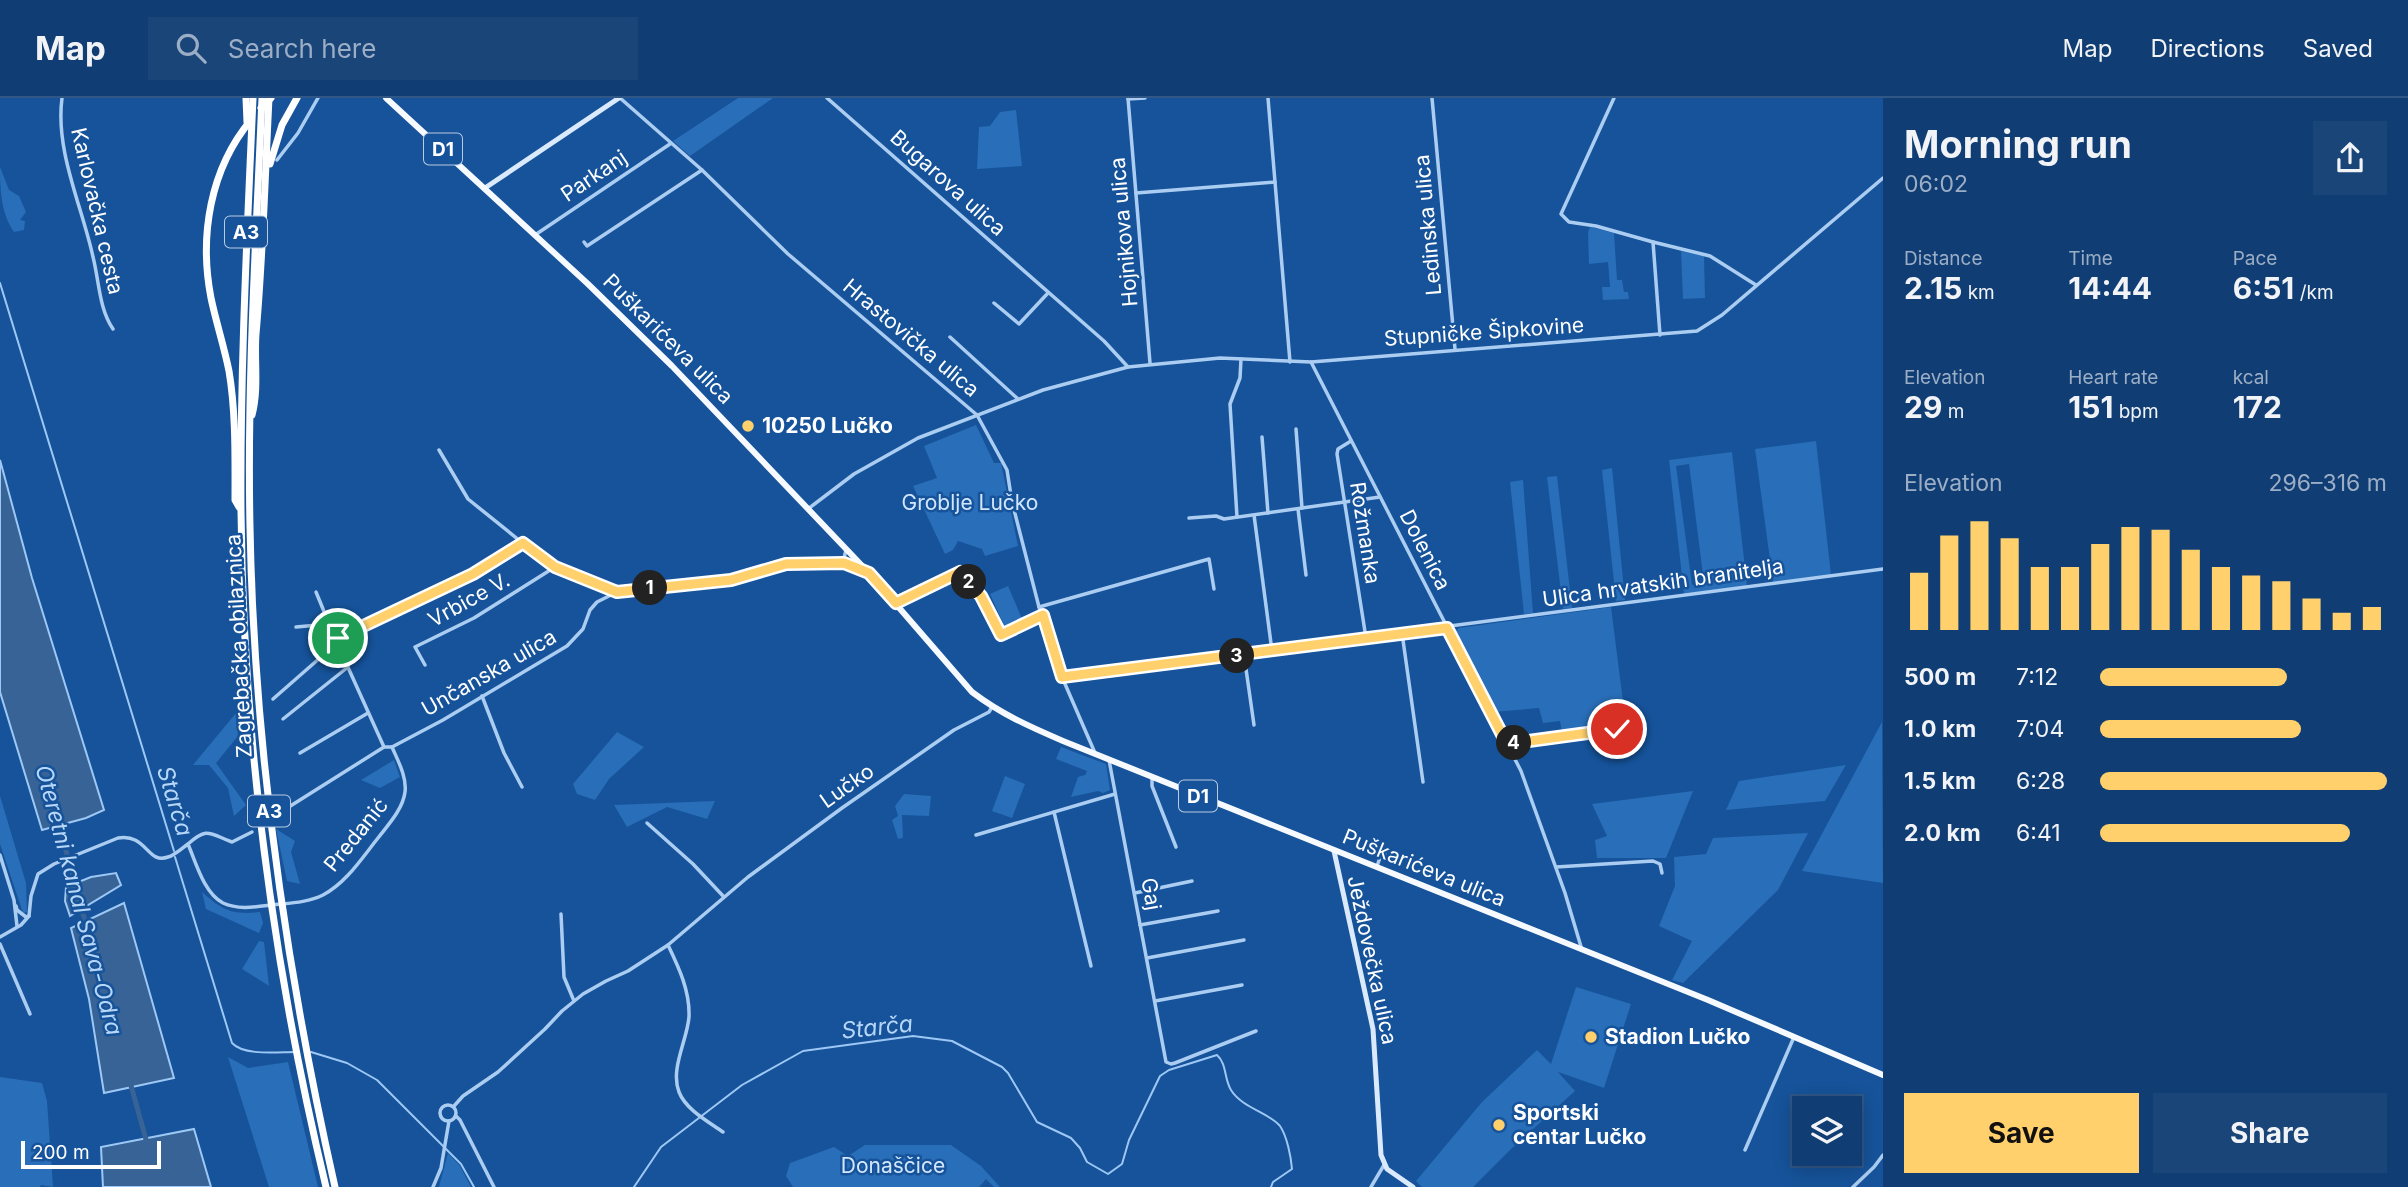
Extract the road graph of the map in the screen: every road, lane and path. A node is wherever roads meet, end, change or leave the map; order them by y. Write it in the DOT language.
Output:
graph roads {
  1 [pos="62,98"];
  2 [pos="246,98"];
  3 [pos="253,98"];
  4 [pos="262,98"];
  5 [pos="270,98"];
  6 [pos="297,98"];
  7 [pos="318,98"];
  8 [pos="386,98"];
  9 [pos="620,98"];
  10 [pos="827,98"];
  11 [pos="1145,98"];
  12 [pos="1268,98"];
  13 [pos="1432,98"];
  14 [pos="1614,98"];
  15 [pos="1128,99"];
  16 [pos="670,144"];
  17 [pos="277,160"];
  18 [pos="250,164"];
  19 [pos="702,170"];
  20 [pos="1883,178"];
  21 [pos="1275,182"];
  22 [pos="485,188"];
  23 [pos="266,193"];
  24 [pos="1136,193"];
  25 [pos="535,235"];
  26 [pos="584,242"];
  27 [pos="1653,242"];
  28 [pos="1756,285"];
  29 [pos="1048,293"];
  30 [pos="994,303"];
  31 [pos="113,329"];
  32 [pos="1660,335"];
  33 [pos="950,337"];
  34 [pos="1455,349"];
  35 [pos="1241,359"];
  36 [pos="1290,362"];
  37 [pos="1311,362"];
  38 [pos="1150,363"];
  39 [pos="1128,367"];
  40 [pos="1018,399"];
  41 [pos="977,415"];
  42 [pos="250,425"];
  43 [pos="1296,429"];
  44 [pos="1262,437"];
  45 [pos="1351,441"];
  46 [pos="439,450"];
  47 [pos="1380,497"];
  48 [pos="1343,502"];
  49 [pos="1300,508"];
  50 [pos="808,509"];
  51 [pos="241,511"];
  52 [pos="1268,513"];
  53 [pos="1254,515"];
  54 [pos="1237,517"];
  55 [pos="1189,518"];
  56 [pos="523,543"];
  57 [pos="846,550"];
  58 [pos="836,563"];
  59 [pos="555,567"];
  60 [pos="1883,569"];
  61 [pos="869,573"];
  62 [pos="1306,575"];
  63 [pos="1214,589"];
  64 [pos="316,592"];
  65 [pos="617,592"];
  66 [pos="896,603"];
  67 [pos="1040,607"];
  68 [pos="1043,615"];
  69 [pos="328,624"];
  70 [pos="296,627"];
  71 [pos="1447,628"];
  72 [pos="1402,633"];
  73 [pos="1366,638"];
  74 [pos="337,643"];
  75 [pos="1272,651"];
  76 [pos="1244,655"];
  77 [pos="425,665"];
  78 [pos="348,667"];
  79 [pos="1062,677"];
  80 [pos="482,696"];
  81 [pos="273,699"];
  82 [pos="992,707"];
  83 [pos="368,713"];
  84 [pos="283,719"];
  85 [pos="1254,725"];
  86 [pos="1617,729"];
  87 [pos="1507,744"];
  88 [pos="384,747"];
  89 [pos="392,747"];
  90 [pos="300,753"];
  91 [pos="1095,754"];
  92 [pos="1109,760"];
  93 [pos="1152,777"];
  94 [pos="1423,782"];
  95 [pos="522,787"];
  96 [pos="1115,793"];
  97 [pos="284,810"];
  98 [pos="1054,811"];
  99 [pos="647,823"];
  100 [pos="252,832"];
  101 [pos="976,835"];
  102 [pos="188,844"];
  103 [pos="1176,847"];
  104 [pos="1334,850"];
  105 [pos="1385,854"];
  106 [pos="0,855"];
  107 [pos="1556,867"];
  108 [pos="1376,868"];
  109 [pos="1662,873"];
  110 [pos="1192,881"];
  111 [pos="1135,893"];
  112 [pos="724,897"];
  113 [pos="14,900"];
  114 [pos="1217,911"];
  115 [pos="561,914"];
  116 [pos="29,916"];
  117 [pos="1140,925"];
  118 [pos="17,926"];
  119 [pos="0,937"];
  120 [pos="1244,940"];
  121 [pos="0,944"];
  122 [pos="668,945"];
  123 [pos="1582,950"];
  124 [pos="1147,958"];
  125 [pos="1091,966"];
  126 [pos="1242,985"];
  127 [pos="574,1001"];
  128 [pos="1155,1001"];
  129 [pos="30,1014"];
  130 [pos="1256,1031"];
  131 [pos="1794,1037"];
  132 [pos="1883,1075"];
  133 [pos="454,1106"];
  134 [pos="456,1116"];
  135 [pos="449,1121"];
  136 [pos="723,1132"];
  137 [pos="1745,1150"];
  138 [pos="1883,1155"];
  139 [pos="1384,1165"];
  140 [pos="326,1187"];
  141 [pos="335,1187"];
  142 [pos="433,1187"];
  143 [pos="494,1187"];
  144 [pos="1371,1187"];
  145 [pos="1413,1187"];
  146 [pos="1853,1187"];
  1 -- 31 [label="street, Karlovačka cesta"];
  2 -- 18 [label="highway"];
  3 -- 18 [label="highway, Zagrebačka obilaznica / A3"];
  4 -- 42 [label="highway, Zagrebačka obilaznica / A3"];
  5 -- 23 [label="highway"];
  5 -- 51 [label="highway"];
  6 -- 23 [label="highway"];
  7 -- 17 [label="street"];
  8 -- 22 [label="main road, Puškarićeva ulica / D1"];
  9 -- 16 [label="street, Hrastovička ulica"];
  9 -- 22 [label="main road"];
  10 -- 29 [label="street, Bugarova ulica"];
  11 -- 15 [label="street"];
  12 -- 21 [label="street"];
  13 -- 34 [label="street, Ledinska ulica"];
  14 -- 27 [label="street"];
  15 -- 24 [label="street, Hojnikova ulica"];
  16 -- 19 [label="street, Hrastovička ulica"];
  16 -- 25 [label="street, Parkanj"];
  18 -- 51 [label="highway, Zagrebačka obilaznica / A3"];
  19 -- 26 [label="street"];
  19 -- 41 [label="street, Hrastovička ulica"];
  20 -- 28 [label="street, Stupničke Šipkovine"];
  21 -- 24 [label="street"];
  21 -- 36 [label="street"];
  22 -- 25 [label="main road, Puškarićeva ulica / D1"];
  23 -- 42 [label="highway"];
  24 -- 38 [label="street, Hojnikova ulica"];
  25 -- 50 [label="main road, Puškarićeva ulica / D1"];
  27 -- 28 [label="street"];
  27 -- 32 [label="street"];
  28 -- 32 [label="street, Stupničke Šipkovine"];
  29 -- 30 [label="street"];
  29 -- 39 [label="street, Bugarova ulica"];
  32 -- 34 [label="street, Stupničke Šipkovine"];
  33 -- 40 [label="street"];
  34 -- 37 [label="street, Stupničke Šipkovine"];
  35 -- 36 [label="street, Stupničke Šipkovine"];
  35 -- 38 [label="street, Stupničke Šipkovine"];
  35 -- 54 [label="street"];
  36 -- 37 [label="street, Stupničke Šipkovine"];
  37 -- 45 [label="street, Dolenica"];
  38 -- 39 [label="street, Stupničke Šipkovine"];
  39 -- 40 [label="street, Stupničke Šipkovine"];
  40 -- 41 [label="street, Stupničke Šipkovine"];
  41 -- 50 [label="street, Stupničke Šipkovine"];
  41 -- 67 [label="street, Hrastovička ulica"];
  42 -- 141 [label="highway, Zagrebačka obilaznica / A3"];
  43 -- 49 [label="street"];
  44 -- 52 [label="street"];
  45 -- 47 [label="street, Dolenica"];
  45 -- 48 [label="street, Rožmanka"];
  46 -- 56 [label="street"];
  47 -- 48 [label="street"];
  47 -- 71 [label="street, Dolenica"];
  48 -- 49 [label="street"];
  48 -- 73 [label="street, Rožmanka"];
  49 -- 52 [label="street"];
  49 -- 62 [label="street"];
  50 -- 57 [label="main road, Puškarićeva ulica / D1"];
  51 -- 140 [label="highway, Zagrebačka obilaznica / A3"];
  52 -- 53 [label="street"];
  53 -- 54 [label="street"];
  53 -- 75 [label="street"];
  54 -- 55 [label="street"];
  56 -- 59 [label="street"];
  56 -- 74 [label="street"];
  57 -- 58 [label="street"];
  57 -- 61 [label="main road, Puškarićeva ulica / D1"];
  58 -- 61 [label="street, Unčanska ulica"];
  58 -- 65 [label="street, Unčanska ulica"];
  59 -- 65 [label="street"];
  59 -- 77 [label="street, Vrbice V."];
  60 -- 71 [label="street, Ulica hrvatskih branitelja"];
  61 -- 66 [label="main road, Puškarićeva ulica / D1"];
  63 -- 67 [label="street"];
  64 -- 69 [label="street"];
  65 -- 80 [label="street, Unčanska ulica"];
  66 -- 68 [label="street"];
  66 -- 82 [label="main road, Puškarićeva ulica / D1"];
  67 -- 68 [label="street, Hrastovička ulica"];
  68 -- 79 [label="street, Hrastovička ulica"];
  69 -- 70 [label="street"];
  69 -- 74 [label="street"];
  71 -- 72 [label="street"];
  71 -- 87 [label="street, Dolenica"];
  72 -- 73 [label="street"];
  72 -- 94 [label="street"];
  73 -- 75 [label="street"];
  74 -- 78 [label="street"];
  74 -- 81 [label="street"];
  75 -- 76 [label="street"];
  76 -- 79 [label="street"];
  76 -- 85 [label="street"];
  78 -- 83 [label="street"];
  78 -- 84 [label="street"];
  79 -- 91 [label="street, Hrastovička ulica"];
  80 -- 89 [label="street, Unčanska ulica"];
  80 -- 95 [label="street"];
  82 -- 91 [label="main road, Puškarićeva ulica / D1"];
  82 -- 112 [label="street, Lučko"];
  83 -- 88 [label="street"];
  83 -- 90 [label="street"];
  86 -- 87 [label="street"];
  87 -- 107 [label="street, Dolenica"];
  88 -- 89 [label="street"];
  88 -- 97 [label="street"];
  89 -- 102 [label="street, Predanić"];
  91 -- 92 [label="main road, Puškarićeva ulica / D1"];
  92 -- 93 [label="main road, Puškarićeva ulica / D1"];
  92 -- 96 [label="street, Gaj"];
  93 -- 103 [label="street"];
  93 -- 104 [label="main road, Puškarićeva ulica / D1"];
  96 -- 98 [label="street"];
  96 -- 111 [label="street, Gaj"];
  98 -- 101 [label="street"];
  98 -- 125 [label="street"];
  99 -- 112 [label="street"];
  100 -- 102 [label="street"];
  102 -- 116 [label="street"];
  104 -- 108 [label="main road, Puškarićeva ulica / D1"];
  104 -- 139 [label="main road, Ježdovečka ulica"];
  105 -- 108 [label="street"];
  106 -- 113 [label="street"];
  107 -- 109 [label="street"];
  107 -- 123 [label="street, Dolenica"];
  108 -- 123 [label="main road, Puškarićeva ulica / D1"];
  110 -- 111 [label="street"];
  111 -- 117 [label="street, Gaj"];
  112 -- 122 [label="street, Lučko"];
  113 -- 116 [label="street"];
  113 -- 118 [label="street"];
  114 -- 117 [label="street"];
  115 -- 127 [label="street"];
  116 -- 118 [label="street"];
  117 -- 124 [label="street, Gaj"];
  118 -- 119 [label="street"];
  120 -- 124 [label="street"];
  121 -- 129 [label="street"];
  122 -- 127 [label="street, Lučko"];
  122 -- 136 [label="street"];
  123 -- 131 [label="main road, Puškarićeva ulica / D1"];
  124 -- 128 [label="street, Gaj"];
  126 -- 128 [label="street"];
  127 -- 133 [label="street, Lučko"];
  128 -- 130 [label="street, Gaj"];
  131 -- 132 [label="main road, D1"];
  131 -- 137 [label="street"];
  133 -- 134 [label="street"];
  133 -- 135 [label="street"];
  134 -- 135 [label="street"];
  134 -- 143 [label="street"];
  135 -- 142 [label="street"];
  138 -- 146 [label="street"];
  139 -- 144 [label="street"];
  139 -- 145 [label="main road"];
}
